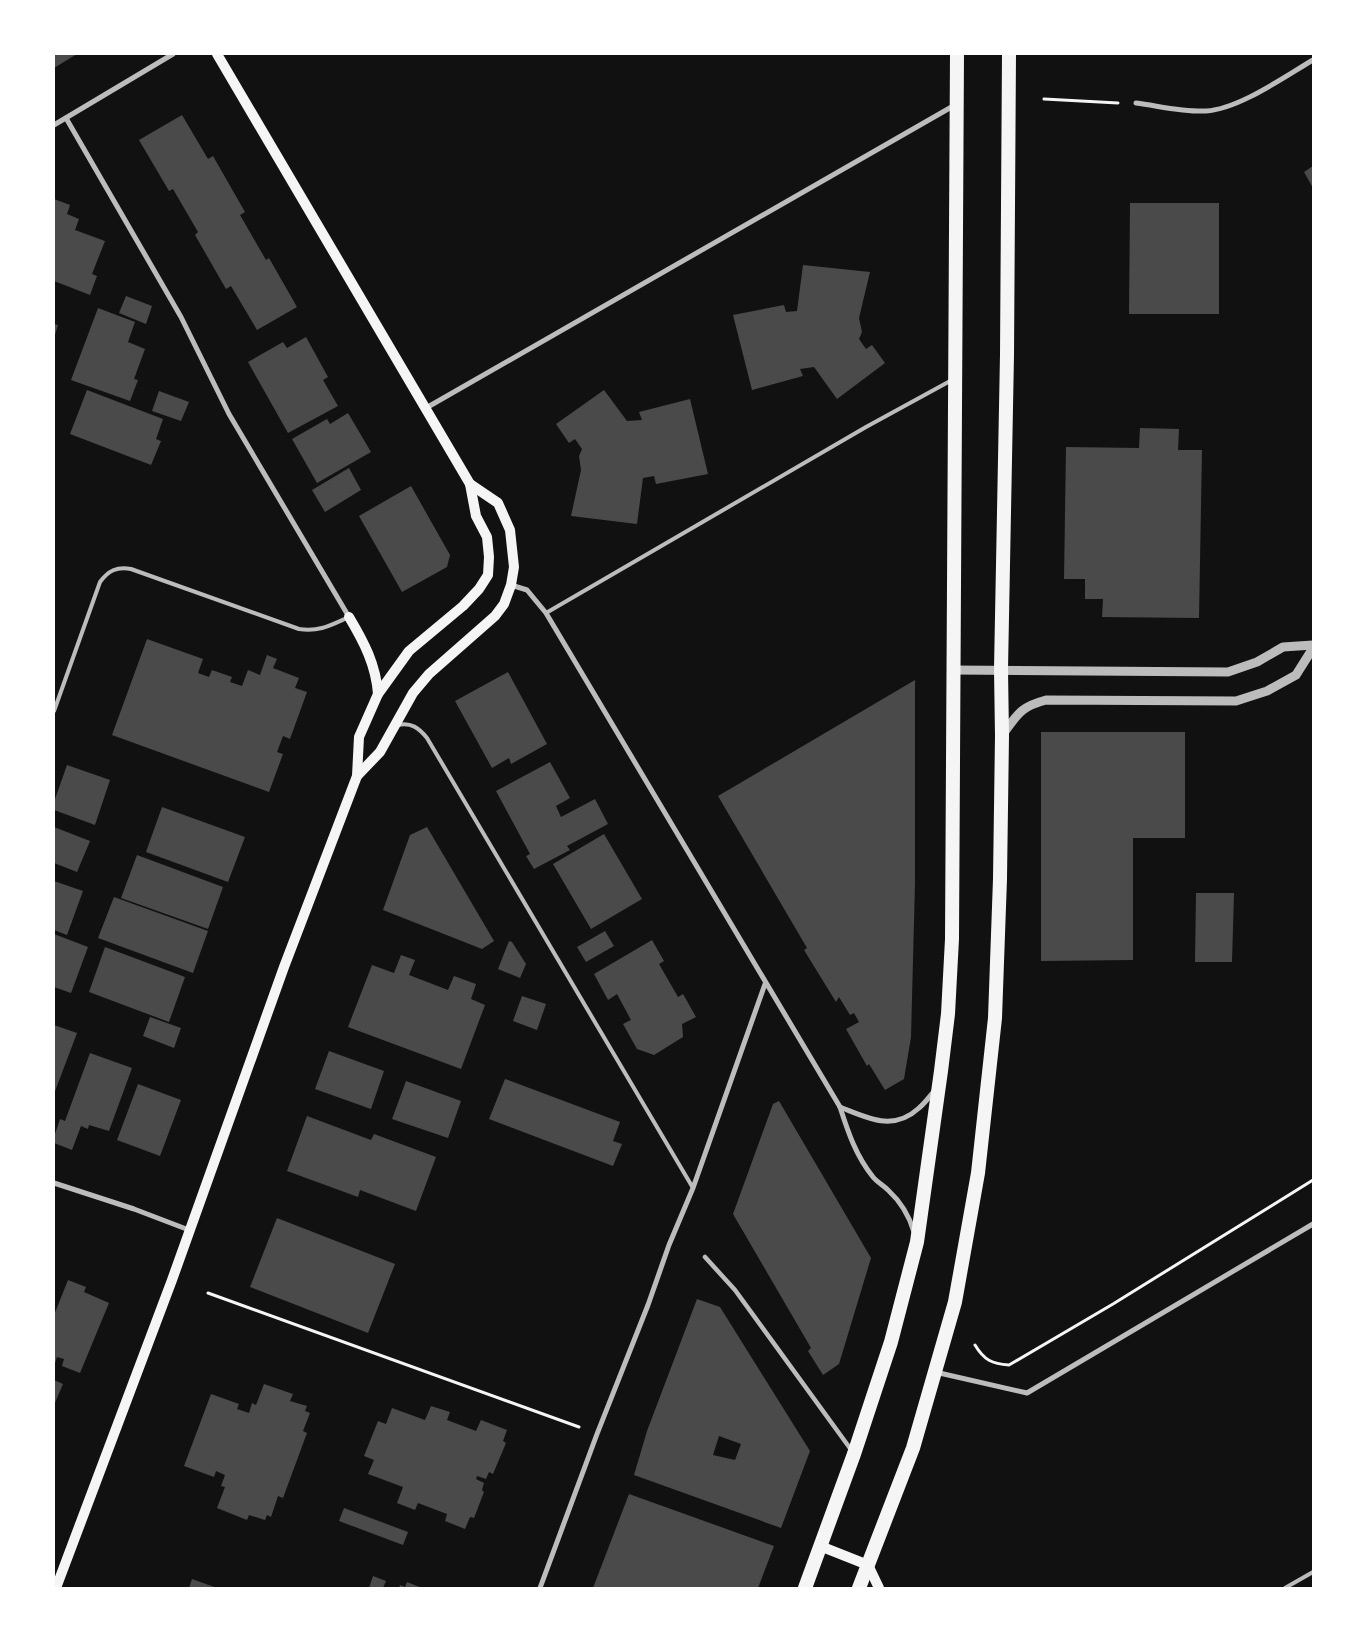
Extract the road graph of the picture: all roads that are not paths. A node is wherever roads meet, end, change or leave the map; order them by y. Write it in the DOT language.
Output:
graph roads {
  1 [pos="173,54"];
  2 [pos="217,54"];
  3 [pos="957,54"];
  4 [pos="1009,54"];
  5 [pos="1313,60"];
  6 [pos="956,104"];
  7 [pos="1136,104"];
  8 [pos="66,118"];
  9 [pos="54,125"];
  10 [pos="954,378"];
  11 [pos="426,408"];
  12 [pos="470,484"];
  13 [pos="512,585"];
  14 [pos="546,613"];
  15 [pos="349,618"];
  16 [pos="1313,647"];
  17 [pos="1001,669"];
  18 [pos="953,670"];
  19 [pos="378,694"];
  20 [pos="54,711"];
  21 [pos="394,726"];
  22 [pos="1002,736"];
  23 [pos="358,776"];
  24 [pos="765,984"];
  25 [pos="940,1084"];
  26 [pos="840,1108"];
  27 [pos="54,1183"];
  28 [pos="694,1188"];
  29 [pos="1313,1224"];
  30 [pos="190,1230"];
  31 [pos="916,1242"];
  32 [pos="705,1257"];
  33 [pos="935,1372"];
  34 [pos="854,1454"];
  35 [pos="820,1546"];
  36 [pos="868,1565"];
  37 [pos="1313,1572"];
  38 [pos="56,1588"];
  39 [pos="540,1588"];
  40 [pos="805,1588"];
  41 [pos="860,1588"];
  42 [pos="879,1588"];
  43 [pos="1285,1588"];
  1 -- 8 [label="street"];
  2 -- 11 [label="main road"];
  3 -- 6 [label="highway"];
  4 -- 17 [label="highway"];
  5 -- 7 [label="street"];
  6 -- 10 [label="highway"];
  6 -- 11 [label="street"];
  8 -- 9 [label="street"];
  8 -- 15 [label="street"];
  10 -- 14 [label="lane"];
  10 -- 18 [label="highway"];
  11 -- 12 [label="main road"];
  12 -- 13 [label="main road"];
  12 -- 19 [label="main road"];
  13 -- 14 [label="street"];
  13 -- 21 [label="main road"];
  14 -- 24 [label="street"];
  15 -- 19 [label="main road"];
  15 -- 20 [label="lane"];
  16 -- 17 [label="street"];
  16 -- 22 [label="street"];
  17 -- 18 [label="street"];
  17 -- 22 [label="highway"];
  18 -- 25 [label="highway"];
  19 -- 23 [label="main road"];
  21 -- 23 [label="main road"];
  21 -- 28 [label="lane"];
  22 -- 33 [label="highway"];
  23 -- 30 [label="main road"];
  24 -- 26 [label="street"];
  24 -- 28 [label="street"];
  25 -- 26 [label="street"];
  25 -- 31 [label="highway"];
  26 -- 31 [label="street"];
  27 -- 30 [label="street"];
  28 -- 39 [label="street"];
  29 -- 33 [label="street"];
  30 -- 38 [label="main road"];
  31 -- 34 [label="highway"];
  32 -- 34 [label="street"];
  33 -- 36 [label="highway"];
  34 -- 35 [label="highway"];
  35 -- 36 [label="main road"];
  35 -- 40 [label="highway"];
  36 -- 41 [label="highway"];
  36 -- 42 [label="main road"];
  37 -- 43 [label="lane"];
}
